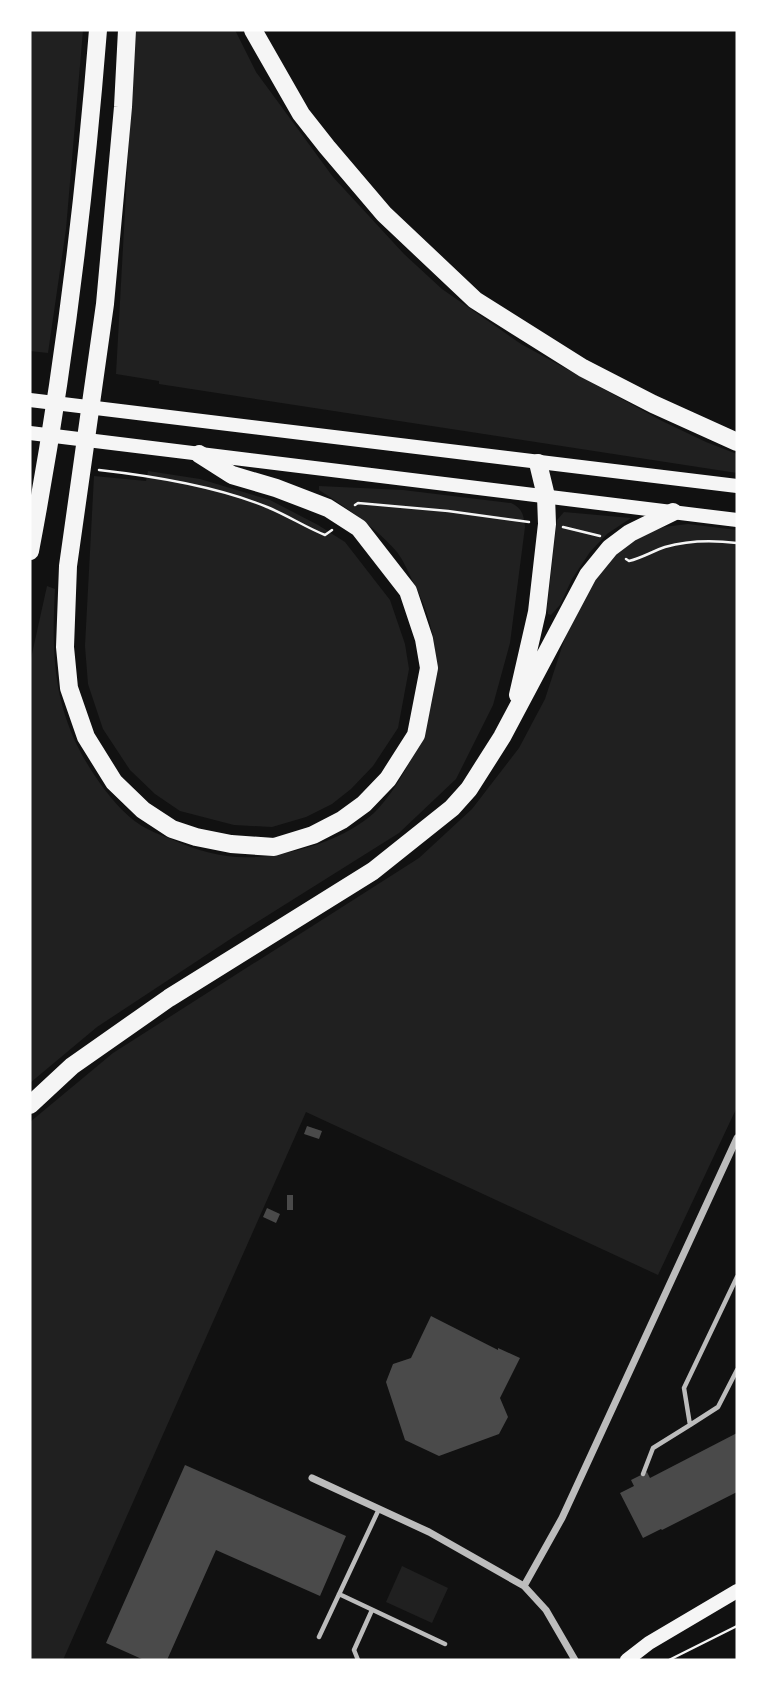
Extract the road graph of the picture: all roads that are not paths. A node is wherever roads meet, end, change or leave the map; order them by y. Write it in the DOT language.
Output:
graph roads {
  1 [pos="98,30"];
  2 [pos="127,30"];
  3 [pos="253,30"];
  4 [pos="30,400"];
  5 [pos="30,433"];
  6 [pos="737,442"];
  7 [pos="199,454"];
  8 [pos="538,463"];
  9 [pos="737,486"];
  10 [pos="546,496"];
  11 [pos="673,512"];
  12 [pos="737,520"];
  13 [pos="30,551"];
  14 [pos="502,737"];
  15 [pos="30,1105"];
  16 [pos="737,1138"];
  17 [pos="737,1276"];
  18 [pos="737,1370"];
  19 [pos="690,1424"];
  20 [pos="643,1474"];
  21 [pos="312,1478"];
  22 [pos="379,1509"];
  23 [pos="524,1586"];
  24 [pos="737,1591"];
  25 [pos="339,1594"];
  26 [pos="372,1610"];
  27 [pos="319,1637"];
  28 [pos="445,1644"];
  29 [pos="358,1660"];
  30 [pos="575,1660"];
  31 [pos="627,1660"];
  1 -- 13 [label="highway"];
  2 -- 7 [label="highway"];
  3 -- 6 [label="highway"];
  4 -- 8 [label="main road"];
  5 -- 7 [label="main road"];
  7 -- 10 [label="main road"];
  8 -- 9 [label="main road"];
  8 -- 10 [label="highway"];
  10 -- 11 [label="main road"];
  10 -- 14 [label="highway"];
  11 -- 12 [label="main road"];
  11 -- 14 [label="highway"];
  14 -- 15 [label="highway"];
  16 -- 23 [label="street"];
  17 -- 19 [label="lane"];
  18 -- 19 [label="lane"];
  19 -- 20 [label="lane"];
  21 -- 22 [label="street"];
  22 -- 23 [label="street"];
  22 -- 25 [label="lane"];
  23 -- 30 [label="street"];
  24 -- 31 [label="main road"];
  25 -- 26 [label="lane"];
  25 -- 27 [label="lane"];
  26 -- 28 [label="lane"];
  26 -- 29 [label="lane"];
}
